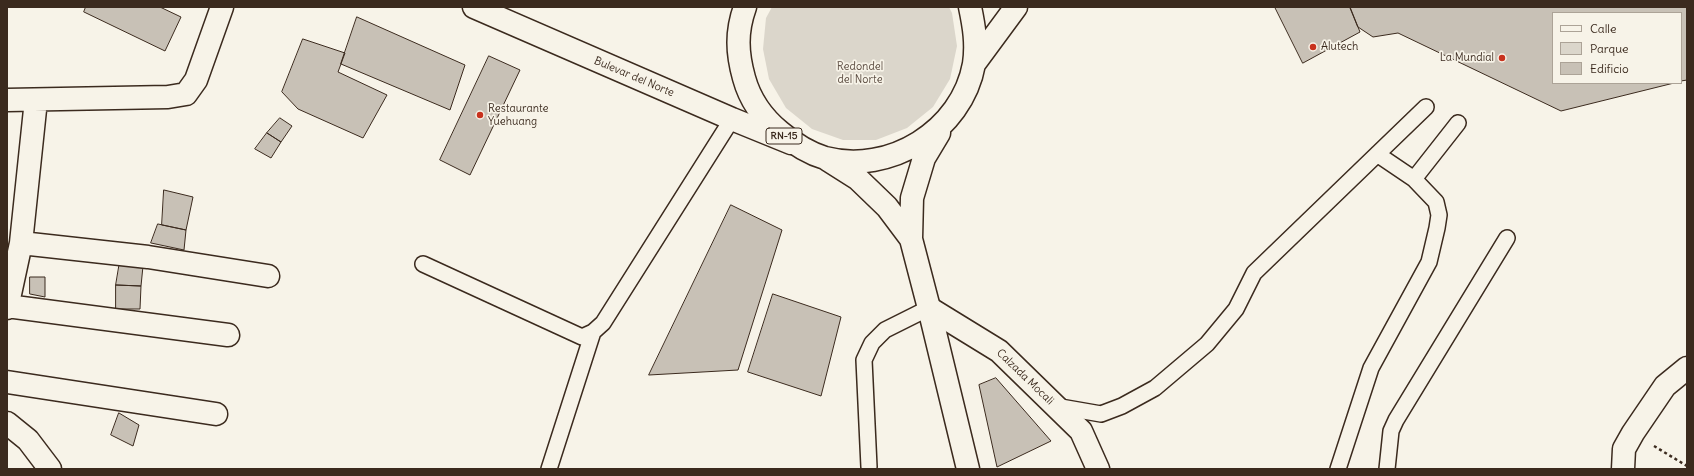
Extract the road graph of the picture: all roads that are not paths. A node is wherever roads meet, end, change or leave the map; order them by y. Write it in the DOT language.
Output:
graph roads {
  1 [pos="222,7"];
  2 [pos="474,7"];
  3 [pos="744,7"];
  4 [pos="970,7"];
  5 [pos="1016,7"];
  6 [pos="974,64"];
  7 [pos="7,100"];
  8 [pos="36,100"];
  9 [pos="1426,107"];
  10 [pos="732,119"];
  11 [pos="945,122"];
  12 [pos="1458,123"];
  13 [pos="795,144"];
  14 [pos="1376,154"];
  15 [pos="825,158"];
  16 [pos="1414,179"];
  17 [pos="1507,238"];
  18 [pos="911,239"];
  19 [pos="22,243"];
  20 [pos="423,264"];
  21 [pos="268,276"];
  22 [pos="7,307"];
  23 [pos="929,308"];
  24 [pos="593,332"];
  25 [pos="228,335"];
  26 [pos="1687,368"];
  27 [pos="7,382"];
  28 [pos="1055,406"];
  29 [pos="216,414"];
  30 [pos="7,423"];
  31 [pos="869,467"];
  32 [pos="50,469"];
  33 [pos="548,469"];
  34 [pos="968,469"];
  35 [pos="1098,469"];
  36 [pos="1338,469"];
  37 [pos="1386,469"];
  38 [pos="1623,469"];
  1 -- 8 [label="street"];
  2 -- 10 [label="street, Bulevar del Norte"];
  3 -- 13 [label="street, RN-15"];
  4 -- 6 [label="street, RN-15"];
  5 -- 6 [label="street, RN-15"];
  6 -- 11 [label="street, RN-15"];
  7 -- 8 [label="street"];
  8 -- 19 [label="street"];
  9 -- 14 [label="lane"];
  10 -- 13 [label="street, Bulevar del Norte"];
  10 -- 24 [label="lane"];
  11 -- 15 [label="street, RN-15"];
  11 -- 18 [label="street, RN-15"];
  12 -- 16 [label="lane"];
  13 -- 15 [label="street, RN-15"];
  14 -- 16 [label="lane"];
  14 -- 28 [label="lane"];
  15 -- 18 [label="street, RN-15"];
  16 -- 36 [label="lane"];
  17 -- 37 [label="lane"];
  18 -- 23 [label="street, RN-15"];
  19 -- 21 [label="street"];
  19 -- 22 [label="street"];
  20 -- 24 [label="lane"];
  22 -- 25 [label="street"];
  23 -- 28 [label="street, Calzada Mocali"];
  23 -- 31 [label="lane"];
  23 -- 34 [label="street, RN-15"];
  24 -- 33 [label="lane"];
  26 -- 38 [label="street"];
  27 -- 29 [label="street"];
  28 -- 35 [label="street, Calzada Mocali"];
  30 -- 32 [label="street"];
}
